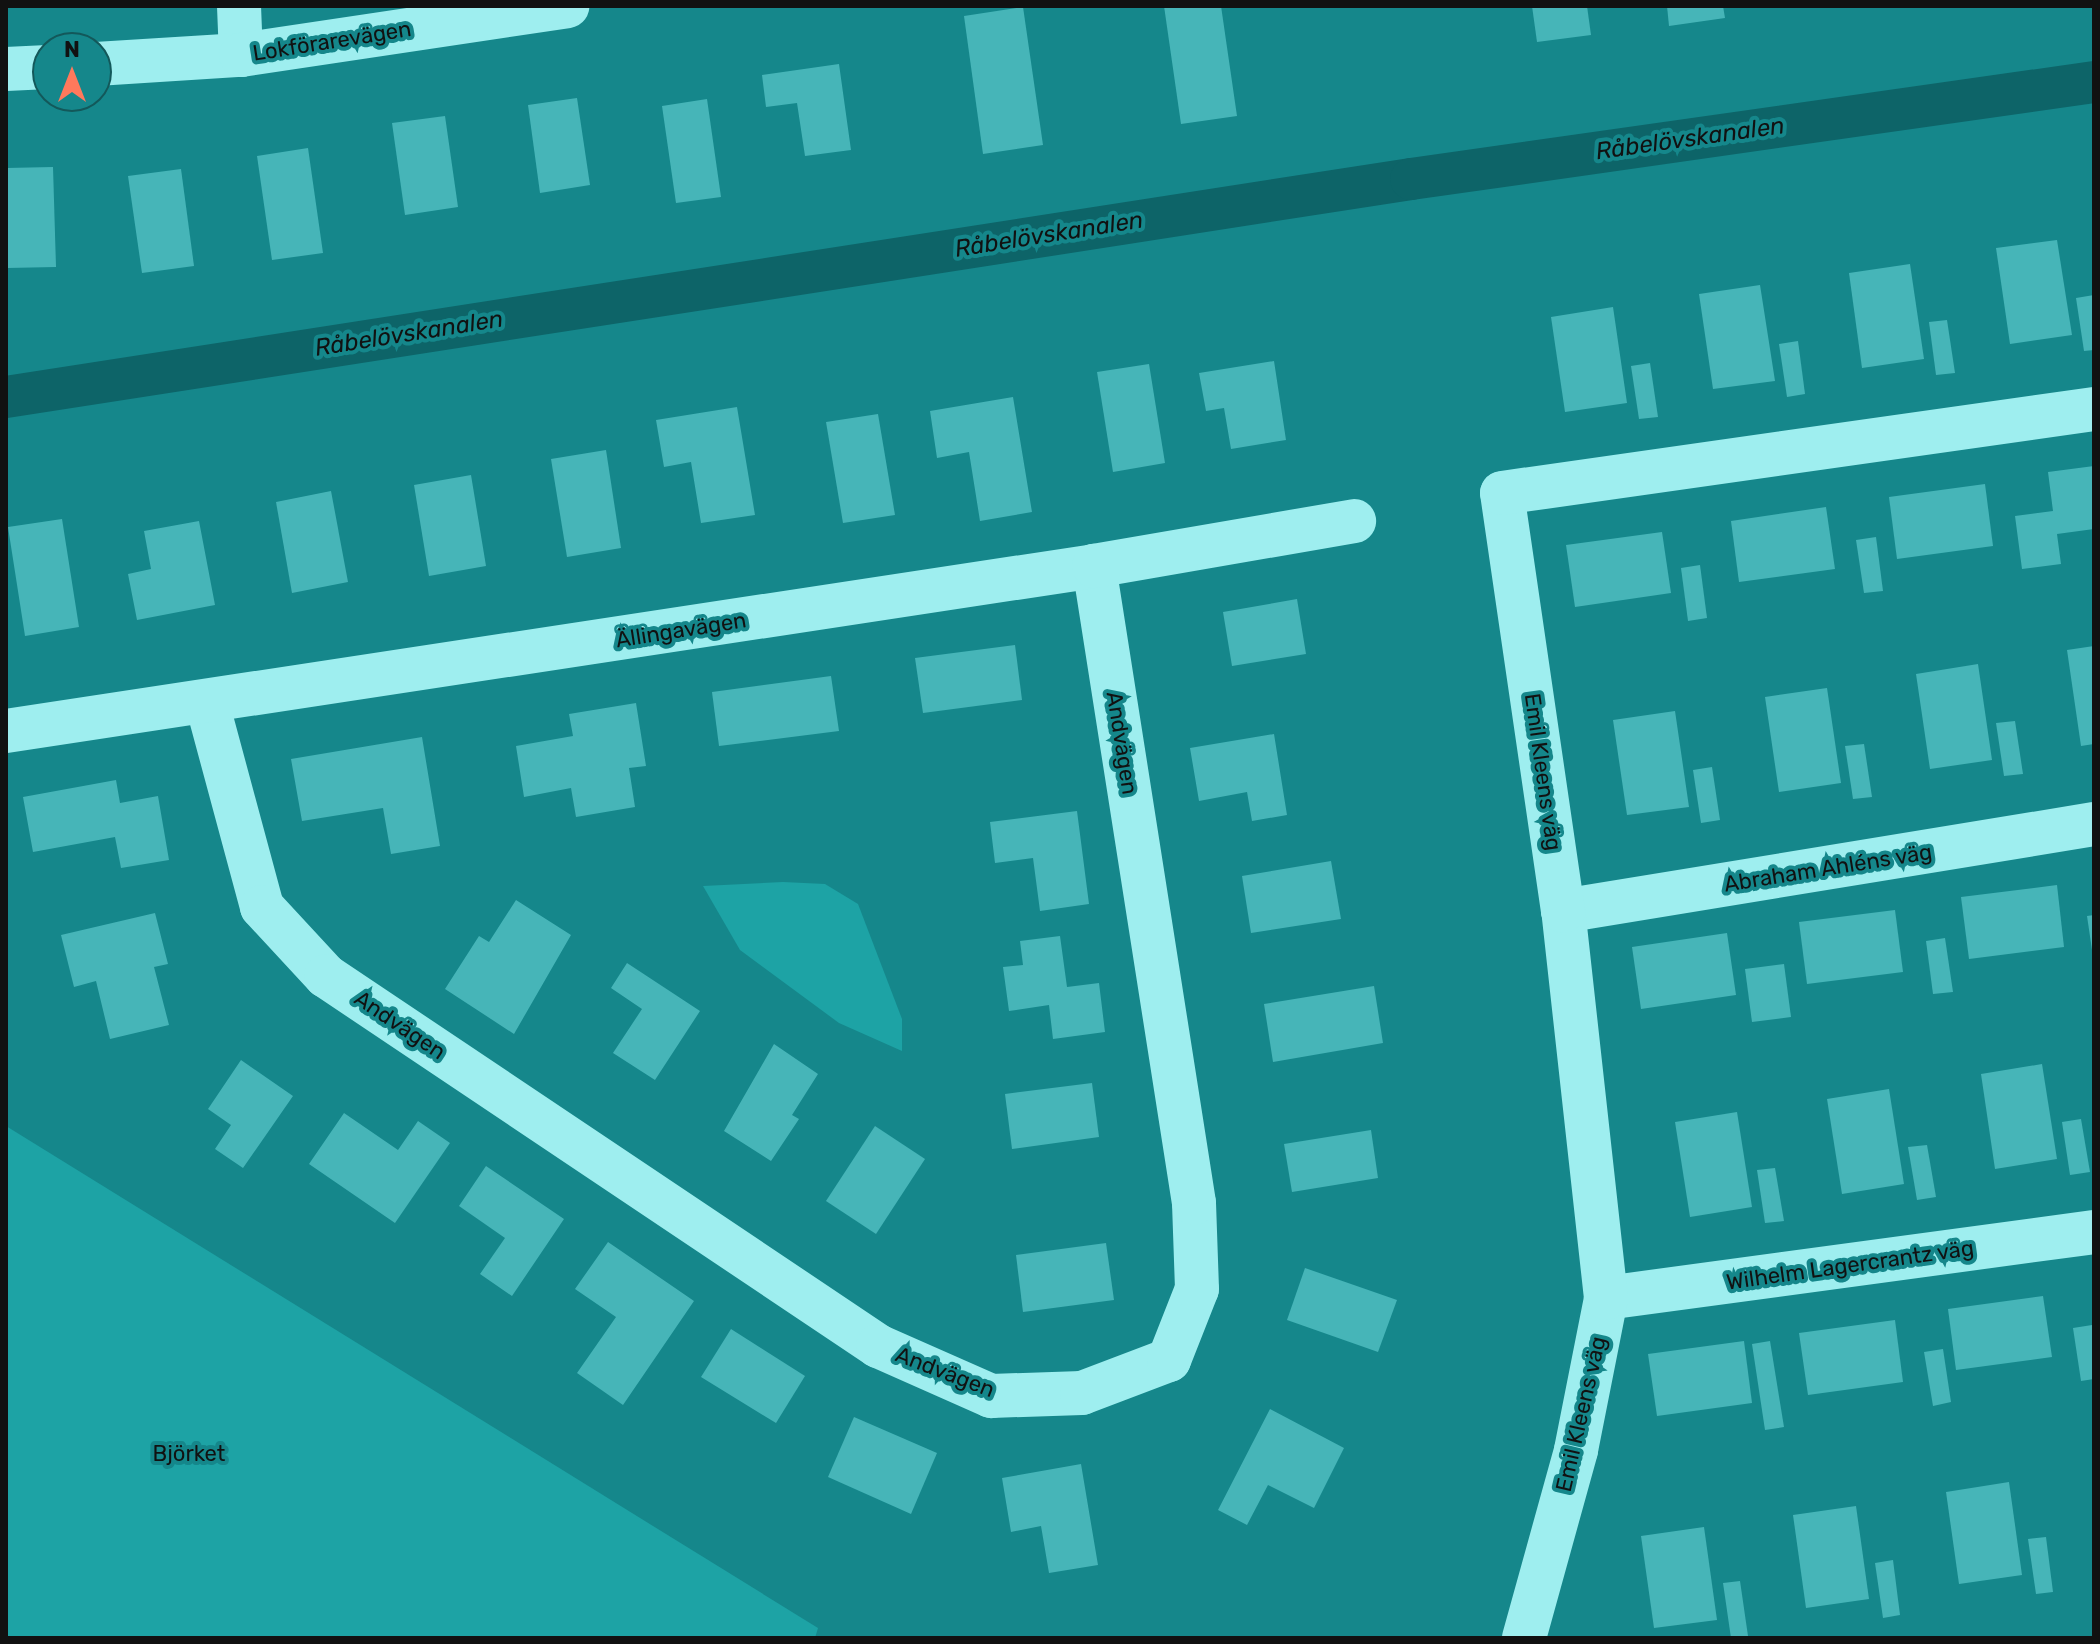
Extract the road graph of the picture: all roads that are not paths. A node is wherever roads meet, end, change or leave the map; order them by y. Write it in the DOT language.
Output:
graph roads {
  1 [pos="239,6"];
  2 [pos="567,6"];
  3 [pos="241,55"];
  4 [pos="112,63"];
  5 [pos="32,68"];
  6 [pos="6,69"];
  7 [pos="2094,409"];
  8 [pos="1354,521"];
  9 [pos="1094,566"];
  10 [pos="207,703"];
  11 [pos="6,731"];
  12 [pos="2094,824"];
  13 [pos="1563,911"];
  14 [pos="2094,1232"];
  15 [pos="1606,1298"];
  16 [pos="1524,1638"];
  1 -- 3 [label="street"];
  2 -- 3 [label="street, Lokförarevägen"];
  3 -- 4 [label="street, Lokförarevägen"];
  5 -- 6 [label="street"];
  7 -- 13 [label="street, Emil Kleens väg"];
  8 -- 9 [label="street, Ällingavägen"];
  9 -- 10 [label="street, Ällingavägen"];
  9 -- 10 [label="street, Andvägen"];
  10 -- 11 [label="street, Ällingavägen"];
  12 -- 13 [label="street, Abraham Ahléns väg"];
  13 -- 15 [label="street, Emil Kleens väg"];
  14 -- 15 [label="street, Wilhelm Lagercrantz väg"];
  15 -- 16 [label="street, Emil Kleens väg"];
}
